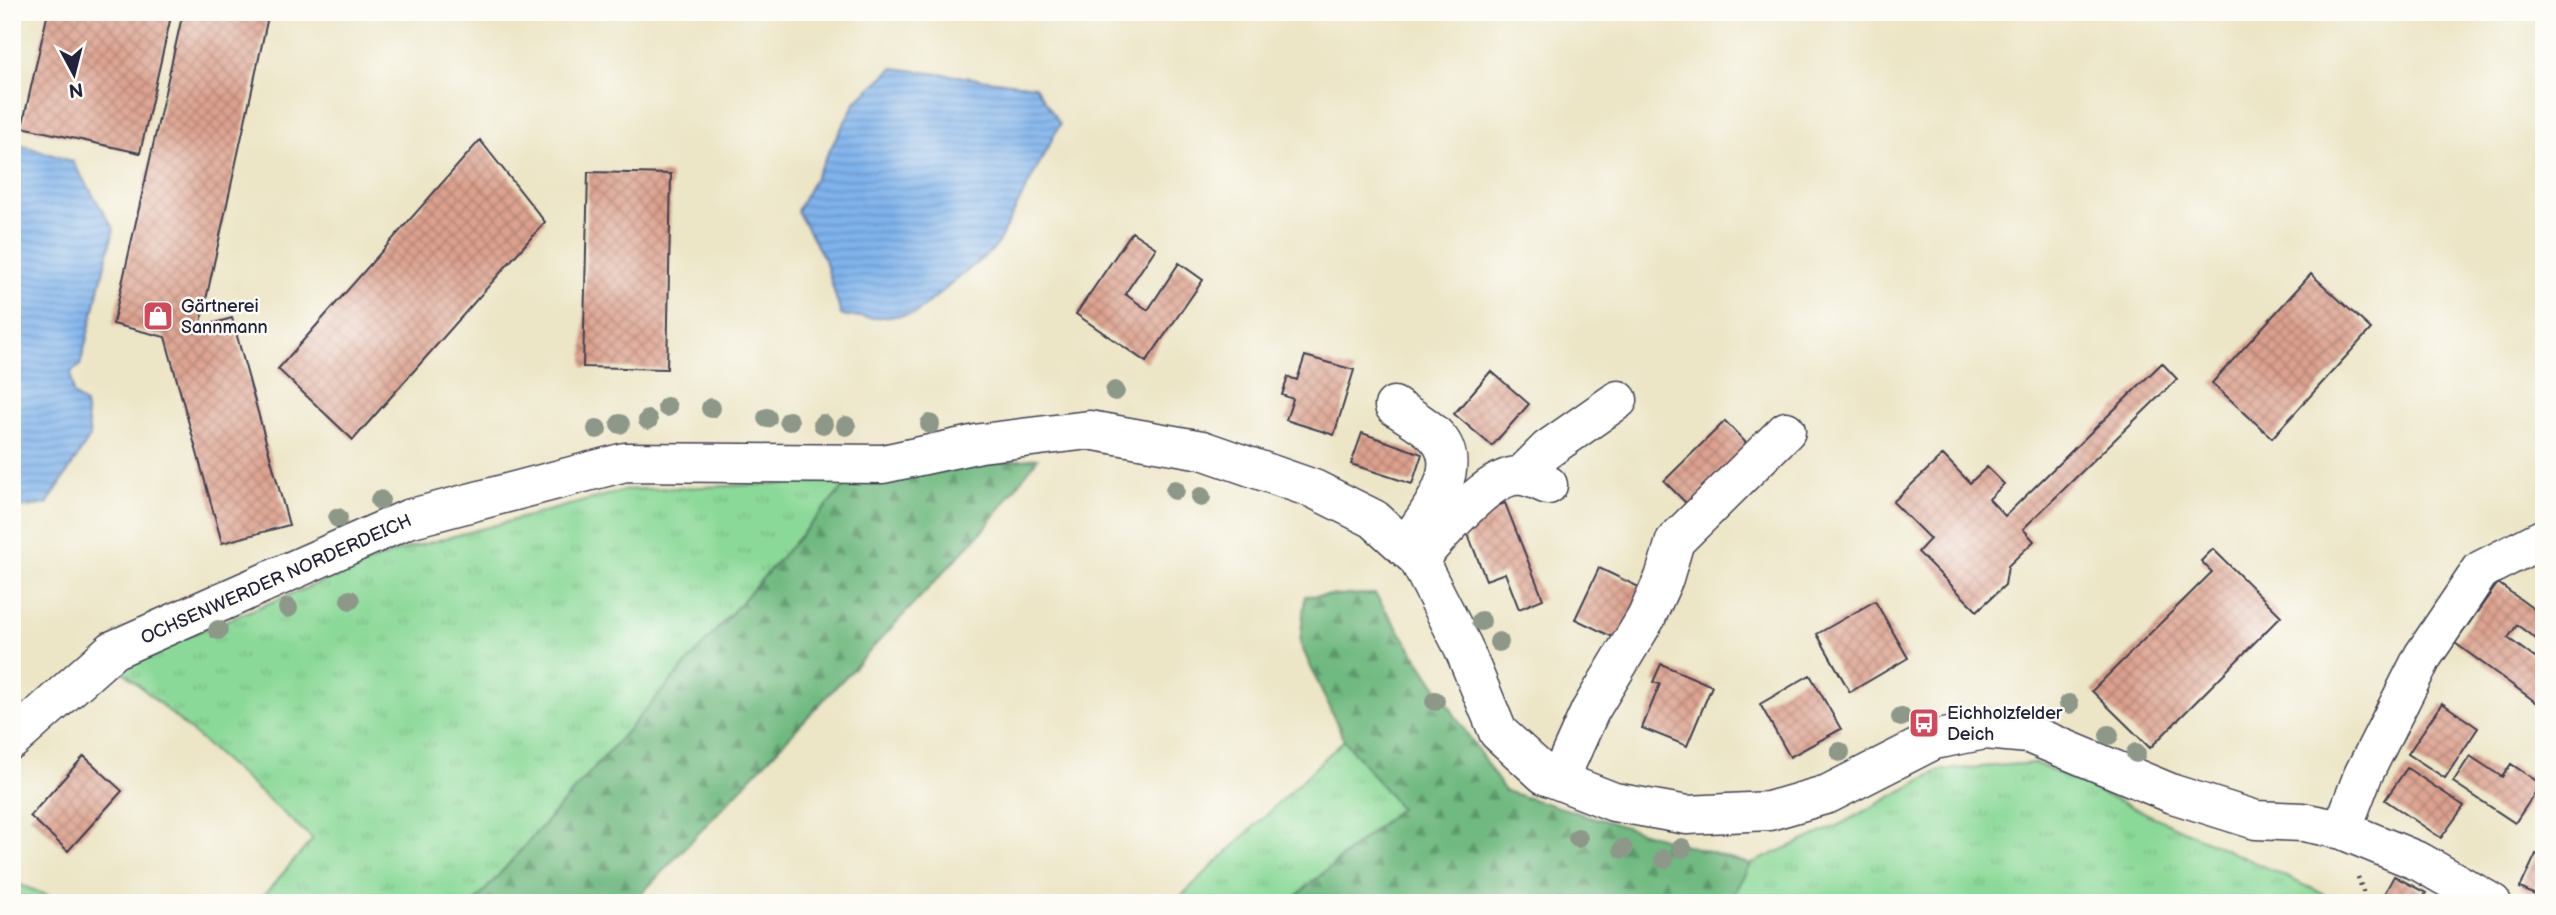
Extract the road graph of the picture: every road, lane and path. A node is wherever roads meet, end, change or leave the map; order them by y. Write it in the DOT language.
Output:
graph roads {
  1 [pos="1618,400"];
  2 [pos="1394,407"];
  3 [pos="1786,431"];
  4 [pos="2544,538"];
  5 [pos="1412,553"];
  6 [pos="12,740"];
  7 [pos="1559,780"];
  8 [pos="2342,830"];
  9 [pos="2492,903"];
  1 -- 5 [label="street"];
  2 -- 5 [label="street"];
  3 -- 7 [label="street"];
  4 -- 8 [label="street"];
  5 -- 6 [label="street, OCHSENWERDER NORDERDEICH"];
  5 -- 7 [label="street, OCHSENWERDER NORDERDEICH"];
  7 -- 8 [label="street, OCHSENWERDER NORDERDEICH"];
  8 -- 9 [label="street, OCHSENWERDER NORDERDEICH"];
}
